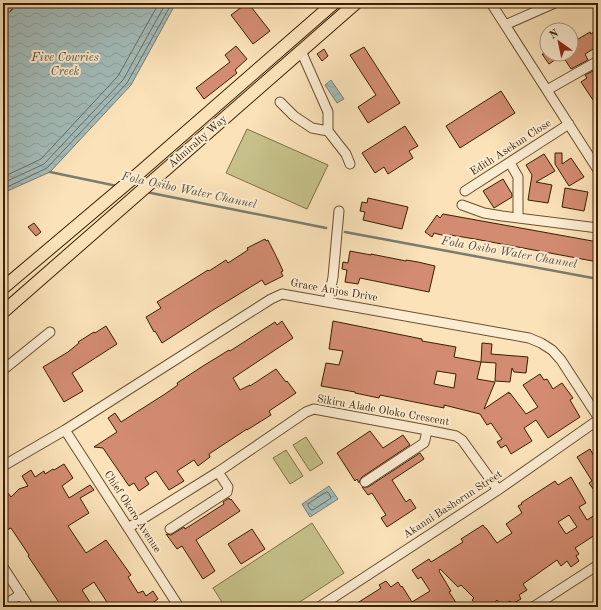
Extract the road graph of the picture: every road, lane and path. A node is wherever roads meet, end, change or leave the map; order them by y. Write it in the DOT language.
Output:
graph roads {
  1 [pos="334,3"];
  2 [pos="356,3"];
  3 [pos="491,3"];
  4 [pos="555,3"];
  5 [pos="505,25"];
  6 [pos="301,51"];
  7 [pos="598,61"];
  8 [pos="547,90"];
  9 [pos="280,102"];
  10 [pos="569,124"];
  11 [pos="328,131"];
  12 [pos="510,163"];
  13 [pos="350,164"];
  14 [pos="598,170"];
  15 [pos="465,192"];
  16 [pos="462,205"];
  17 [pos="339,211"];
  18 [pos="518,217"];
  19 [pos="598,228"];
  20 [pos="3,288"];
  21 [pos="328,302"];
  22 [pos="3,312"];
  23 [pos="50,332"];
  24 [pos="3,370"];
  25 [pos="598,417"];
  26 [pos="598,420"];
  27 [pos="65,430"];
  28 [pos="427,430"];
  29 [pos="3,466"];
  30 [pos="218,472"];
  31 [pos="365,482"];
  32 [pos="498,490"];
  33 [pos="128,528"];
  34 [pos="170,529"];
  35 [pos="598,565"];
  36 [pos="3,567"];
  37 [pos="20,594"];
  38 [pos="3,606"];
  39 [pos="29,607"];
  40 [pos="179,607"];
  41 [pos="319,607"];
  42 [pos="533,607"];
  1 -- 20 [label="main road, Admiralty Way"];
  2 -- 6 [label="main road, Admiralty Way"];
  3 -- 5 [label="street"];
  4 -- 5 [label="street"];
  5 -- 8 [label="street"];
  6 -- 11 [label="street"];
  6 -- 22 [label="main road, Admiralty Way"];
  7 -- 8 [label="street"];
  8 -- 10 [label="street"];
  9 -- 11 [label="street"];
  10 -- 12 [label="street, Edith Asekun Close"];
  10 -- 14 [label="street"];
  11 -- 13 [label="street"];
  12 -- 15 [label="street, Edith Asekun Close"];
  12 -- 18 [label="street"];
  16 -- 18 [label="street"];
  17 -- 21 [label="street"];
  18 -- 19 [label="street"];
  21 -- 25 [label="street, Grace Anjos Drive"];
  21 -- 27 [label="street, Grace Anjos Drive"];
  23 -- 24 [label="street"];
  26 -- 32 [label="street, Akanni Bashorun Street"];
  27 -- 29 [label="street, Grace Anjos Drive"];
  27 -- 33 [label="street, Chief Okoro Avenue"];
  28 -- 30 [label="street, Sikiru Alade Oloko Crescent"];
  28 -- 31 [label="street"];
  28 -- 32 [label="street, Sikiru Alade Oloko Crescent"];
  30 -- 33 [label="street, Sikiru Alade Oloko Crescent"];
  30 -- 34 [label="street"];
  32 -- 41 [label="street, Akanni Bashorun Street"];
  33 -- 40 [label="street, Chief Okoro Avenue"];
  35 -- 42 [label="street"];
  36 -- 37 [label="street"];
  37 -- 38 [label="street"];
  37 -- 39 [label="street"];
}
